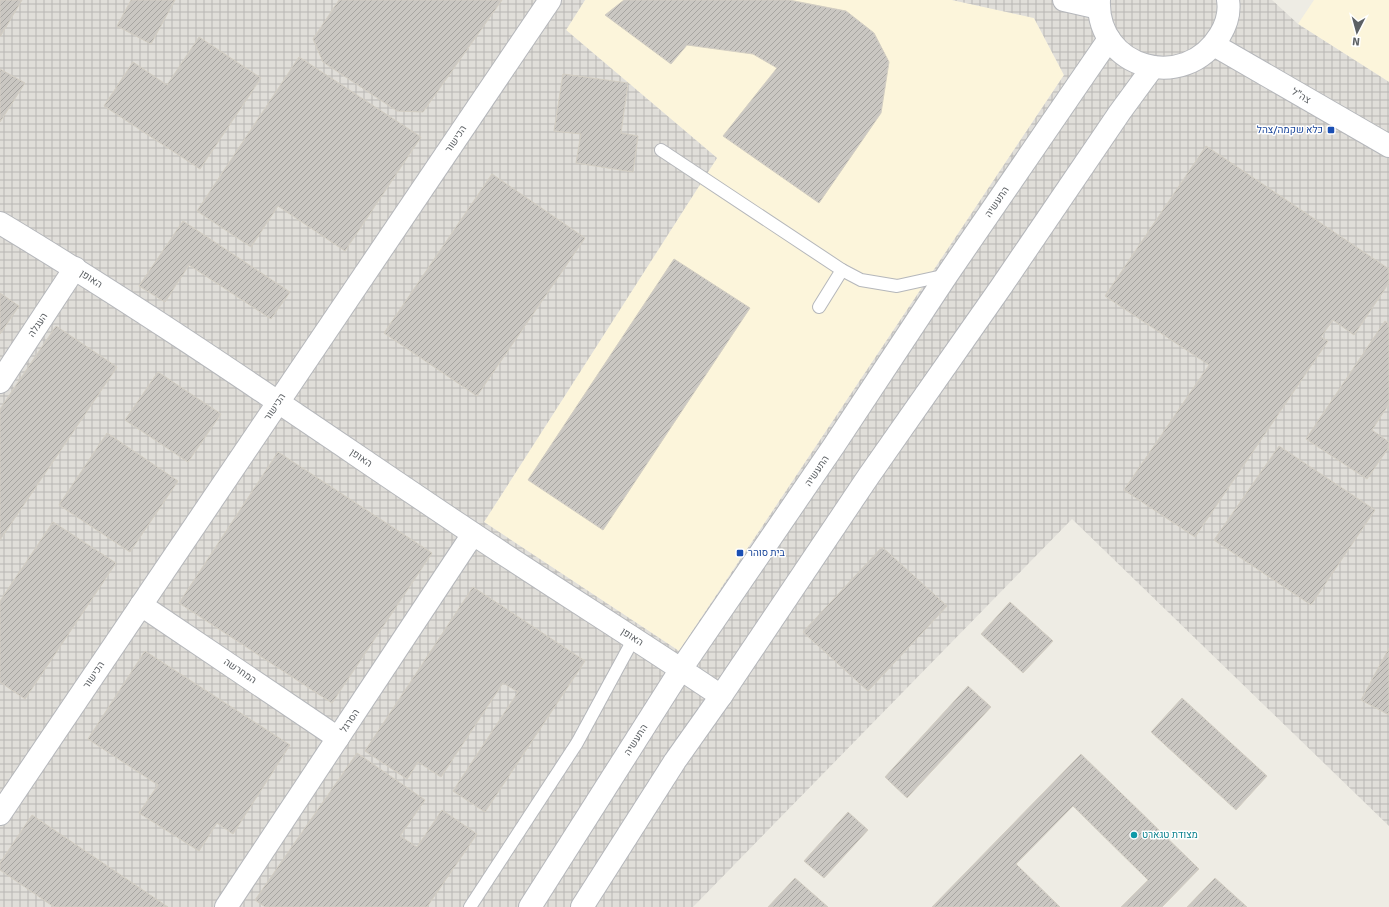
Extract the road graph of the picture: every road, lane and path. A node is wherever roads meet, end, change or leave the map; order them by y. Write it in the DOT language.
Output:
graph roads {
  1 [pos="550,0"];
  2 [pos="1064,0"];
  3 [pos="1228,0"];
  4 [pos="1099,4"];
  5 [pos="1109,39"];
  6 [pos="1214,46"];
  7 [pos="1153,67"];
  8 [pos="1389,146"];
  9 [pos="661,150"];
  10 [pos="0,223"];
  11 [pos="75,268"];
  12 [pos="842,270"];
  13 [pos="947,275"];
  14 [pos="819,307"];
  15 [pos="0,382"];
  16 [pos="278,402"];
  17 [pos="473,534"];
  18 [pos="141,605"];
  19 [pos="634,638"];
  20 [pos="681,669"];
  21 [pos="721,696"];
  22 [pos="338,738"];
  23 [pos="0,814"];
  24 [pos="229,906"];
  25 [pos="470,907"];
  26 [pos="530,907"];
  27 [pos="582,907"];
  1 -- 16 [label="street, הכישור"];
  2 -- 4 [label="street"];
  3 -- 6 [label="street"];
  4 -- 5 [label="street"];
  5 -- 7 [label="street"];
  5 -- 13 [label="street, התעשיה"];
  6 -- 7 [label="street"];
  6 -- 8 [label="street, צה\"ל"];
  7 -- 21 [label="street"];
  9 -- 12 [label="lane"];
  10 -- 11 [label="street, האופן"];
  11 -- 15 [label="street, העגלה"];
  11 -- 16 [label="street, האופן"];
  12 -- 13 [label="lane"];
  12 -- 14 [label="lane"];
  13 -- 20 [label="street, התעשיה"];
  16 -- 17 [label="street, האופן"];
  16 -- 18 [label="street, הכישור"];
  17 -- 19 [label="street, האופן"];
  17 -- 22 [label="street, הסרגל"];
  18 -- 22 [label="street, המחרשה"];
  18 -- 23 [label="street, הכישור"];
  19 -- 20 [label="street, האופן"];
  19 -- 25 [label="lane"];
  20 -- 21 [label="street, האופן"];
  20 -- 26 [label="street, התעשיה"];
  21 -- 27 [label="street"];
  22 -- 24 [label="street, הסרגל"];
}
